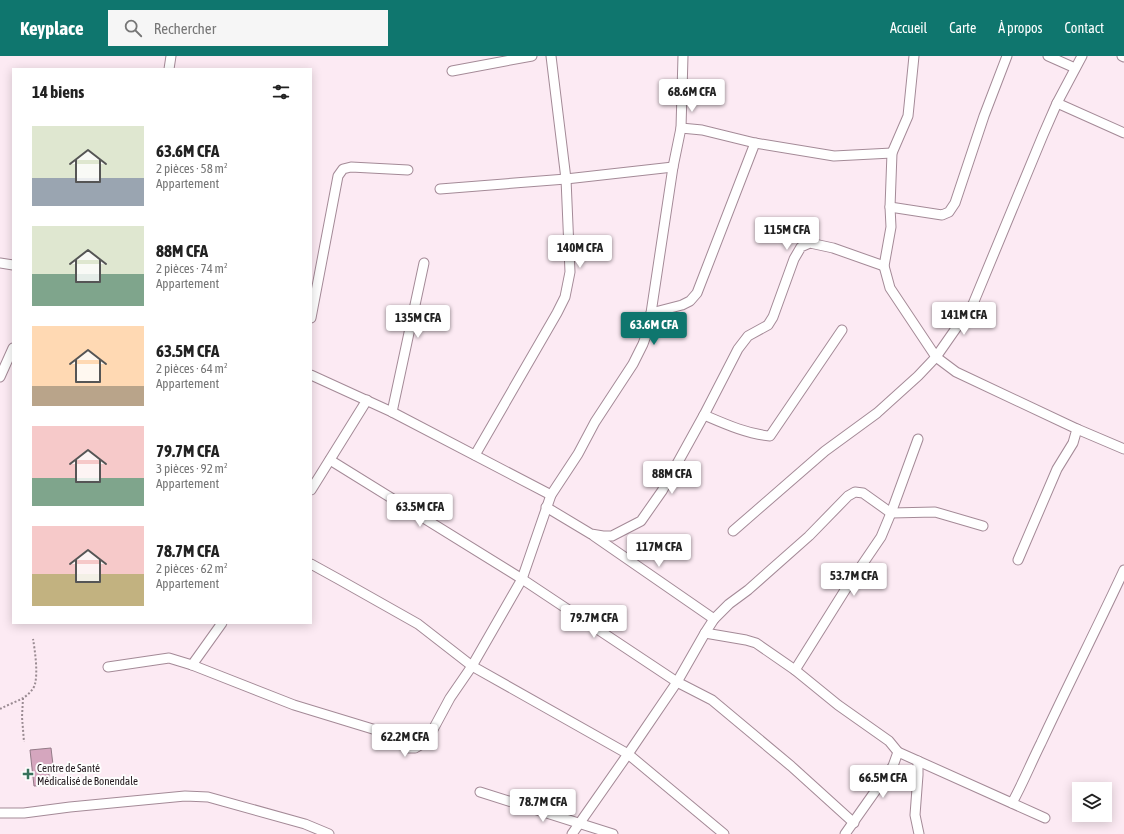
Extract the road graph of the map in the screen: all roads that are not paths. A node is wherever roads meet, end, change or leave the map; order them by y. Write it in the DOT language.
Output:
graph roads {
  1 [pos="171,56"];
  2 [pos="532,56"];
  3 [pos="550,56"];
  4 [pos="683,56"];
  5 [pos="914,56"];
  6 [pos="1007,56"];
  7 [pos="1048,56"];
  8 [pos="1082,56"];
  9 [pos="170,68"];
  10 [pos="1075,68"];
  11 [pos="452,71"];
  12 [pos="1057,102"];
  13 [pos="681,128"];
  14 [pos="1124,133"];
  15 [pos="755,143"];
  16 [pos="892,153"];
  17 [pos="673,167"];
  18 [pos="408,170"];
  19 [pos="566,179"];
  20 [pos="440,189"];
  21 [pos="890,207"];
  22 [pos="0,263"];
  23 [pos="424,263"];
  24 [pos="12,265"];
  25 [pos="884,266"];
  26 [pos="312,313"];
  27 [pos="652,313"];
  28 [pos="842,330"];
  29 [pos="12,350"];
  30 [pos="936,357"];
  31 [pos="312,375"];
  32 [pos="0,376"];
  33 [pos="367,400"];
  34 [pos="392,412"];
  35 [pos="704,415"];
  36 [pos="1077,429"];
  37 [pos="918,439"];
  38 [pos="1124,450"];
  39 [pos="475,455"];
  40 [pos="330,460"];
  41 [pos="312,488"];
  42 [pos="551,495"];
  43 [pos="546,507"];
  44 [pos="891,513"];
  45 [pos="983,526"];
  46 [pos="733,532"];
  47 [pos="591,534"];
  48 [pos="1018,560"];
  49 [pos="312,565"];
  50 [pos="1124,570"];
  51 [pos="522,579"];
  52 [pos="714,619"];
  53 [pos="221,624"];
  54 [pos="705,633"];
  55 [pos="192,666"];
  56 [pos="472,666"];
  57 [pos="108,667"];
  58 [pos="795,670"];
  59 [pos="677,682"];
  60 [pos="898,752"];
  61 [pos="628,754"];
  62 [pos="918,761"];
  63 [pos="480,792"];
  64 [pos="1012,803"];
  65 [pos="0,813"];
  66 [pos="1045,818"];
  67 [pos="854,823"];
  68 [pos="579,824"];
  69 [pos="329,834"];
  70 [pos="572,834"];
  71 [pos="613,834"];
  72 [pos="724,834"];
  73 [pos="845,834"];
  74 [pos="919,834"];
  1 -- 9 [label="street"];
  2 -- 11 [label="street"];
  3 -- 19 [label="street"];
  4 -- 13 [label="street"];
  5 -- 16 [label="street"];
  6 -- 21 [label="street"];
  7 -- 10 [label="street"];
  8 -- 10 [label="street"];
  10 -- 12 [label="street"];
  12 -- 14 [label="street"];
  12 -- 30 [label="street"];
  13 -- 15 [label="street"];
  13 -- 17 [label="street"];
  15 -- 16 [label="street"];
  15 -- 27 [label="street"];
  16 -- 21 [label="street"];
  17 -- 19 [label="street"];
  17 -- 27 [label="street"];
  18 -- 26 [label="street"];
  19 -- 20 [label="street"];
  19 -- 39 [label="street"];
  21 -- 25 [label="street"];
  22 -- 24 [label="street"];
  23 -- 34 [label="street"];
  25 -- 30 [label="street"];
  25 -- 35 [label="street"];
  27 -- 42 [label="street"];
  28 -- 35 [label="street"];
  29 -- 32 [label="street"];
  30 -- 36 [label="street"];
  30 -- 46 [label="street"];
  31 -- 33 [label="street"];
  33 -- 34 [label="street"];
  33 -- 40 [label="street"];
  34 -- 39 [label="street"];
  35 -- 47 [label="street"];
  36 -- 38 [label="street"];
  36 -- 48 [label="street"];
  37 -- 44 [label="street"];
  39 -- 42 [label="street"];
  40 -- 41 [label="street"];
  40 -- 51 [label="street"];
  42 -- 43 [label="street"];
  43 -- 47 [label="street"];
  43 -- 51 [label="street"];
  44 -- 45 [label="street"];
  44 -- 52 [label="street"];
  44 -- 58 [label="street"];
  47 -- 52 [label="street"];
  49 -- 56 [label="street"];
  50 -- 64 [label="street"];
  51 -- 56 [label="street"];
  51 -- 59 [label="street"];
  52 -- 54 [label="street"];
  53 -- 55 [label="street"];
  54 -- 58 [label="street"];
  54 -- 59 [label="street"];
  55 -- 56 [label="street"];
  55 -- 57 [label="street"];
  56 -- 61 [label="street"];
  58 -- 60 [label="street"];
  59 -- 61 [label="street"];
  59 -- 67 [label="street"];
  60 -- 62 [label="street"];
  60 -- 67 [label="street"];
  61 -- 68 [label="street"];
  61 -- 72 [label="street"];
  62 -- 64 [label="street"];
  62 -- 74 [label="street"];
  63 -- 68 [label="street"];
  64 -- 66 [label="street"];
  65 -- 69 [label="street"];
  67 -- 73 [label="street"];
  68 -- 70 [label="street"];
  68 -- 71 [label="street"];
}
